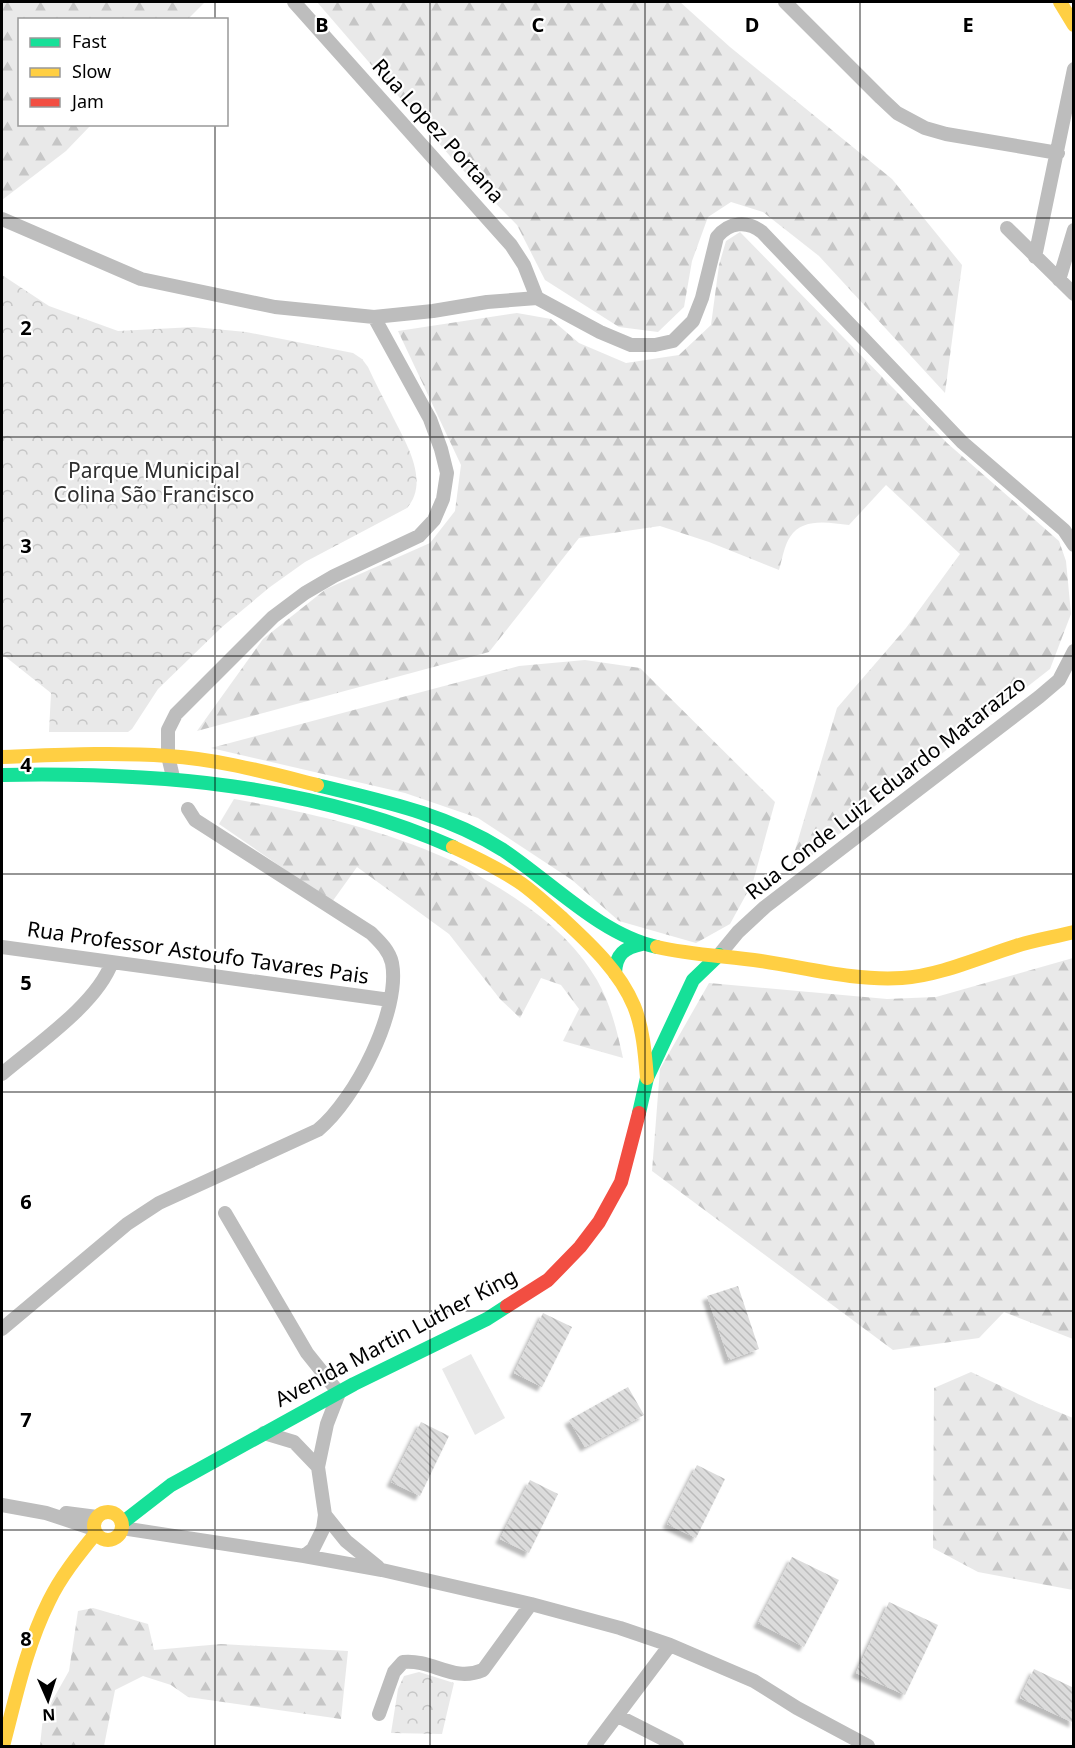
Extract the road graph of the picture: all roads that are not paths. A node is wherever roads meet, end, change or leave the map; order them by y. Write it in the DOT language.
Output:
graph roads {
  1 [pos="294,2"];
  2 [pos="785,2"];
  3 [pos="1060,2"];
  4 [pos="1074,25"];
  5 [pos="1074,69"];
  6 [pos="1058,153"];
  7 [pos="2,219"];
  8 [pos="1007,228"];
  9 [pos="1074,230"];
  10 [pos="1035,257"];
  11 [pos="1059,280"];
  12 [pos="1074,294"];
  13 [pos="537,298"];
  14 [pos="374,317"];
  15 [pos="1074,544"];
  16 [pos="1074,651"];
  17 [pos="168,756"];
  18 [pos="2,757"];
  19 [pos="2,775"];
  20 [pos="173,777"];
  21 [pos="188,809"];
  22 [pos="1074,932"];
  23 [pos="642,944"];
  24 [pos="2,947"];
  25 [pos="682,952"];
  26 [pos="719,955"];
  27 [pos="112,962"];
  28 [pos="615,973"];
  29 [pos="693,980"];
  30 [pos="390,1000"];
  31 [pos="640,1023"];
  32 [pos="671,1028"];
  33 [pos="2,1074"];
  34 [pos="647,1078"];
  35 [pos="225,1213"];
  36 [pos="2,1329"];
  37 [pos="339,1392"];
  38 [pos="264,1433"];
  39 [pos="318,1467"];
  40 [pos="2,1505"];
  41 [pos="325,1515"];
  42 [pos="120,1522"];
  43 [pos="98,1530"];
  44 [pos="304,1556"];
  45 [pos="382,1570"];
  46 [pos="531,1604"];
  47 [pos="670,1645"];
  48 [pos="379,1714"];
  49 [pos="618,1716"];
  50 [pos="3,1746"];
  51 [pos="594,1746"];
  52 [pos="677,1746"];
  53 [pos="868,1746"];
  1 -- 13 [label="street, Rua Lopez Portana"];
  2 -- 6 [label="street"];
  3 -- 4 [label="main road"];
  5 -- 6 [label="street"];
  6 -- 10 [label="street"];
  7 -- 14 [label="street"];
  8 -- 10 [label="street"];
  9 -- 11 [label="street"];
  10 -- 11 [label="street"];
  11 -- 12 [label="street"];
  13 -- 14 [label="street"];
  13 -- 15 [label="street"];
  14 -- 17 [label="street"];
  16 -- 26 [label="street, Rua Conde Luiz Eduardo Matarazzo"];
  17 -- 18 [label="main road"];
  17 -- 20 [label="street"];
  17 -- 23 [label="main road"];
  19 -- 20 [label="main road, Avenida Martin Luther King"];
  20 -- 28 [label="main road, Avenida Martin Luther King"];
  21 -- 30 [label="street"];
  22 -- 26 [label="main road"];
  23 -- 25 [label="main road"];
  23 -- 28 [label="main road"];
  24 -- 27 [label="street, Rua Professor Astoufo Tavares Pais"];
  25 -- 26 [label="main road"];
  25 -- 29 [label="main road"];
  26 -- 29 [label="main road, Avenida Martin Luther King"];
  27 -- 30 [label="street, Rua Professor Astoufo Tavares Pais"];
  27 -- 33 [label="street"];
  28 -- 31 [label="main road, Avenida Martin Luther King"];
  29 -- 32 [label="main road, Avenida Martin Luther King"];
  30 -- 36 [label="street"];
  31 -- 32 [label="main road"];
  31 -- 34 [label="main road, Avenida Martin Luther King"];
  32 -- 34 [label="main road, Avenida Martin Luther King"];
  34 -- 37 [label="main road, Avenida Martin Luther King"];
  35 -- 37 [label="street"];
  37 -- 38 [label="main road, Avenida Martin Luther King"];
  37 -- 39 [label="street"];
  38 -- 39 [label="street"];
  38 -- 42 [label="main road, Avenida Martin Luther King"];
  39 -- 41 [label="street"];
  40 -- 43 [label="street"];
  41 -- 44 [label="street"];
  41 -- 45 [label="street"];
  42 -- 43 [label="main road"];
  42 -- 43 [label="main road"];
  42 -- 44 [label="street"];
  43 -- 50 [label="main road"];
  44 -- 45 [label="street"];
  45 -- 46 [label="street"];
  46 -- 47 [label="street"];
  46 -- 48 [label="street"];
  47 -- 49 [label="street"];
  47 -- 53 [label="street"];
  49 -- 51 [label="street"];
  49 -- 52 [label="street"];
}
